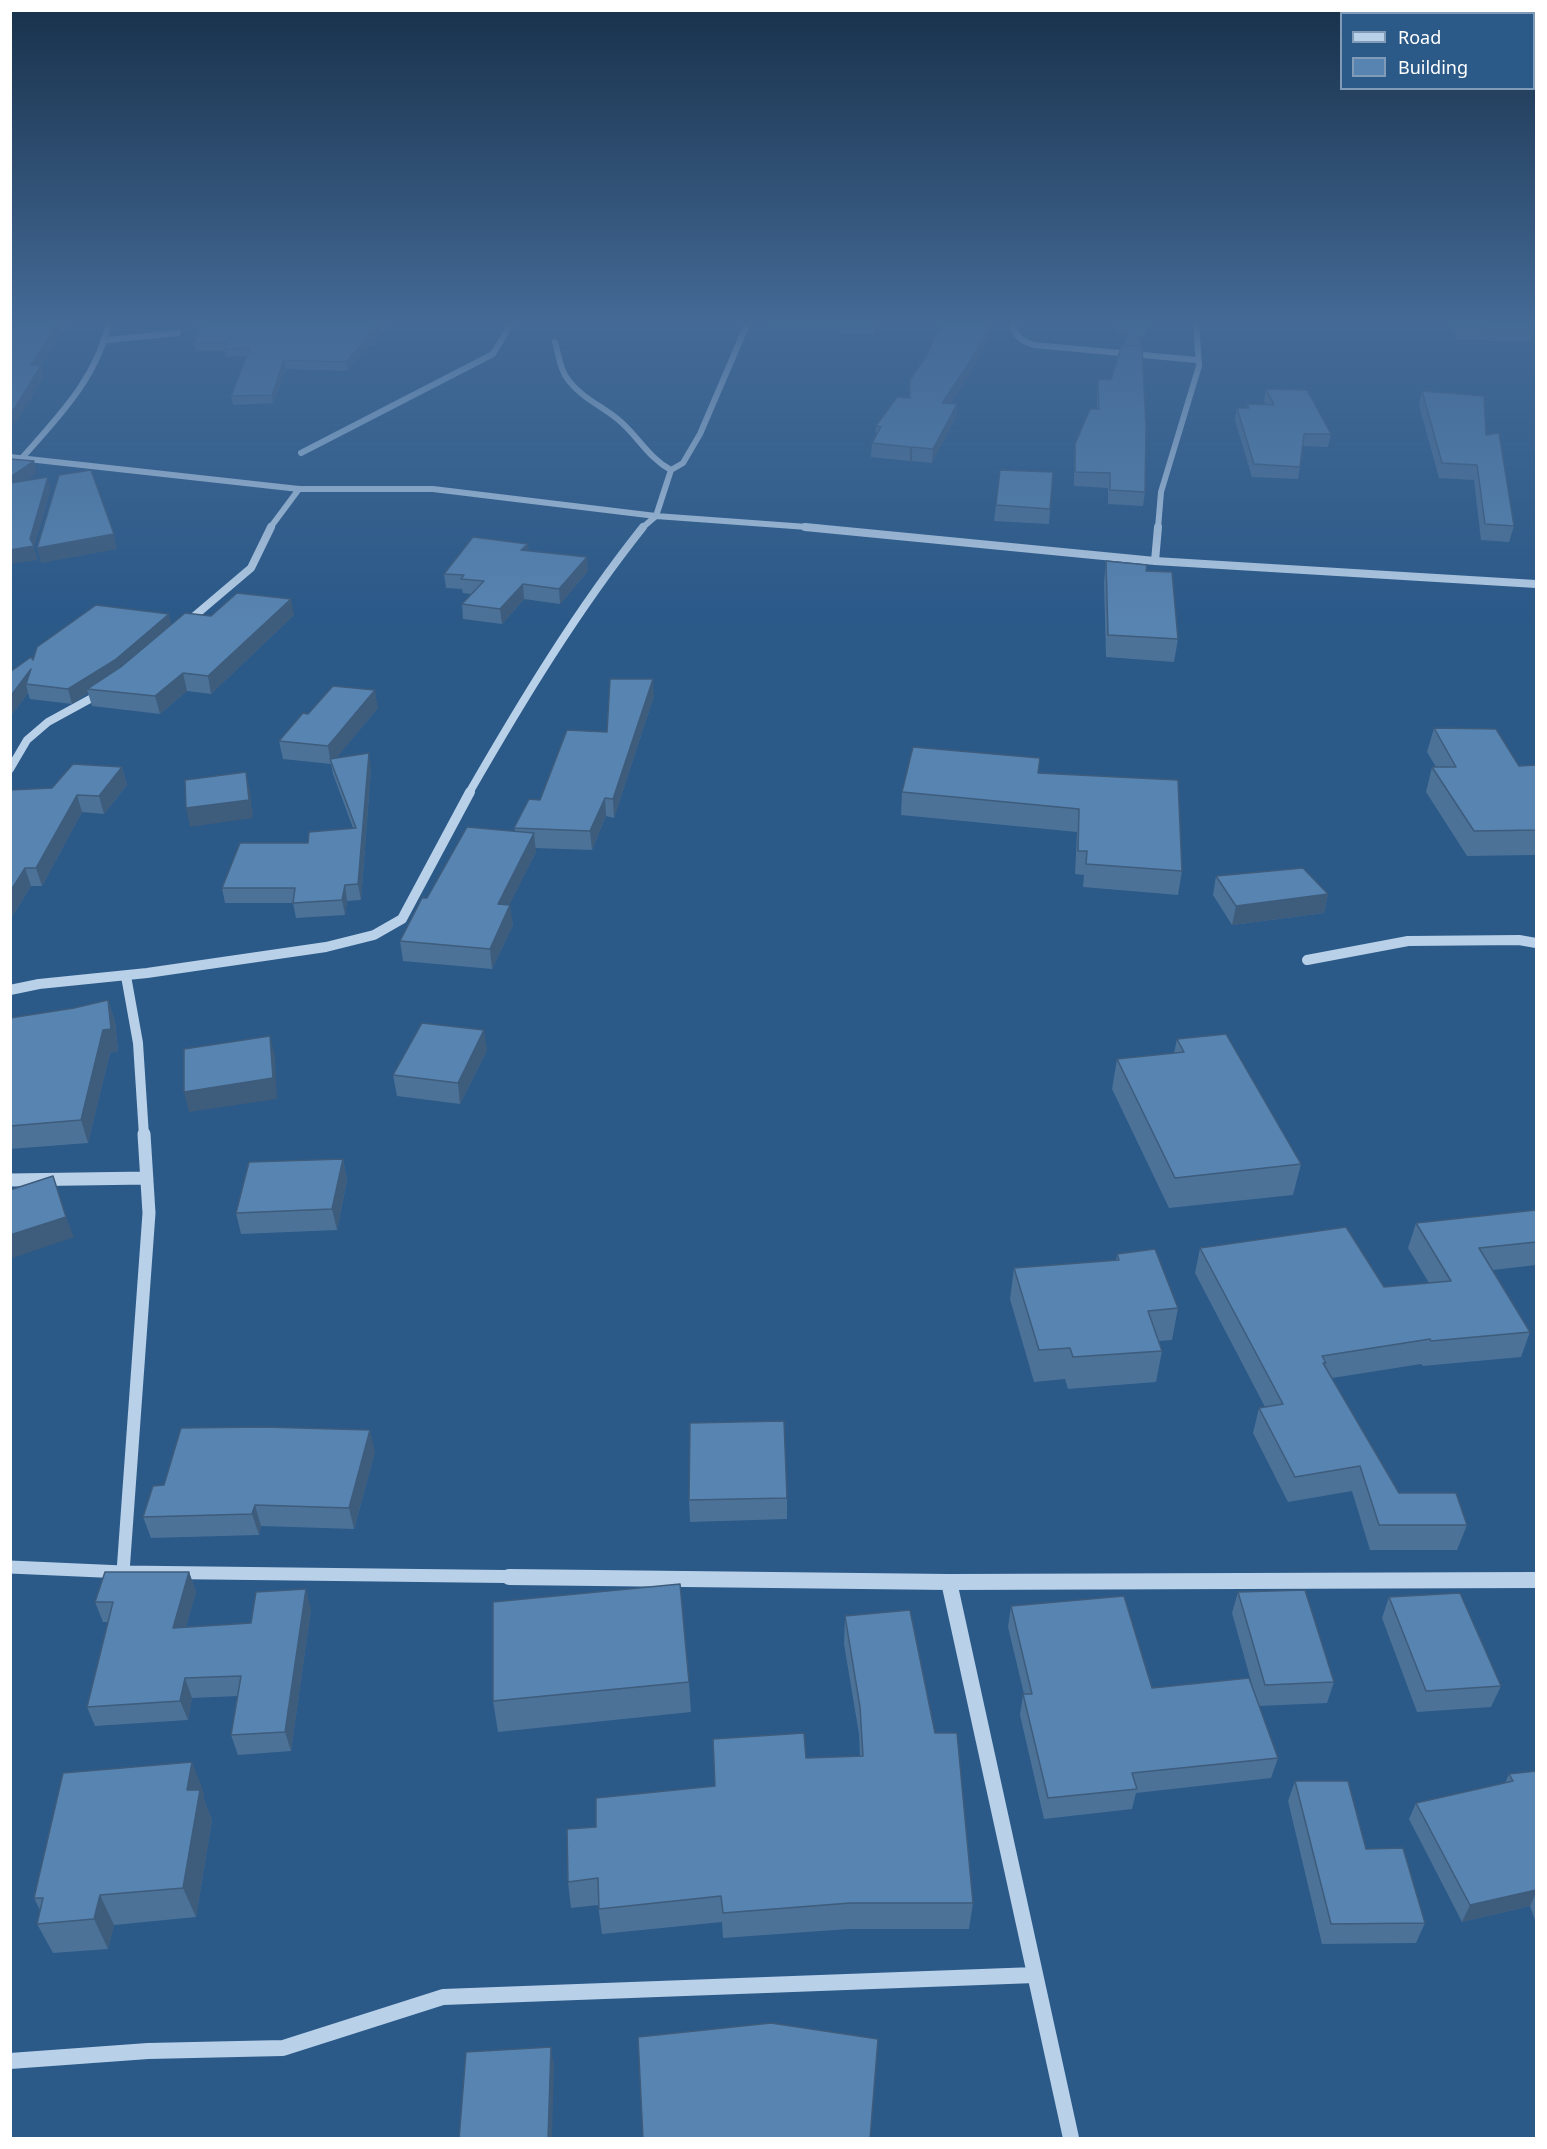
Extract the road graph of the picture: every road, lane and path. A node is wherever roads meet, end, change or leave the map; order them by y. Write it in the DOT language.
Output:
graph roads {
  1 [pos="51,422"];
  2 [pos="621,422"];
  3 [pos="705,422"];
  4 [pos="1182,422"];
  5 [pos="10,457"];
  6 [pos="22,458"];
  7 [pos="64,463"];
  8 [pos="671,470"];
  9 [pos="61,475"];
  10 [pos="299,489"];
  11 [pos="656,516"];
  12 [pos="1155,561"];
  13 [pos="1536,584"];
  14 [pos="182,627"];
  15 [pos="105,690"];
  16 [pos="10,769"];
  17 [pos="1536,943"];
  18 [pos="1308,960"];
  19 [pos="126,976"];
  20 [pos="10,990"];
  21 [pos="147,1178"];
  22 [pos="10,1180"];
  23 [pos="10,1567"];
  24 [pos="123,1572"];
  25 [pos="1536,1581"];
  26 [pos="949,1582"];
  27 [pos="1035,1975"];
  28 [pos="10,2061"];
  29 [pos="1071,2139"];
  1 -- 6 [label="street"];
  2 -- 8 [label="street"];
  3 -- 8 [label="street"];
  4 -- 12 [label="street"];
  5 -- 6 [label="street"];
  6 -- 7 [label="street"];
  7 -- 9 [label="street"];
  7 -- 10 [label="street"];
  8 -- 11 [label="street"];
  10 -- 11 [label="street"];
  10 -- 14 [label="street"];
  11 -- 12 [label="street"];
  11 -- 19 [label="street"];
  12 -- 13 [label="street"];
  15 -- 16 [label="street"];
  17 -- 18 [label="street"];
  19 -- 20 [label="street"];
  19 -- 21 [label="street"];
  21 -- 22 [label="street"];
  21 -- 24 [label="street"];
  23 -- 24 [label="street"];
  24 -- 26 [label="street"];
  25 -- 26 [label="street"];
  26 -- 27 [label="street"];
  27 -- 28 [label="street"];
  27 -- 29 [label="street"];
}
